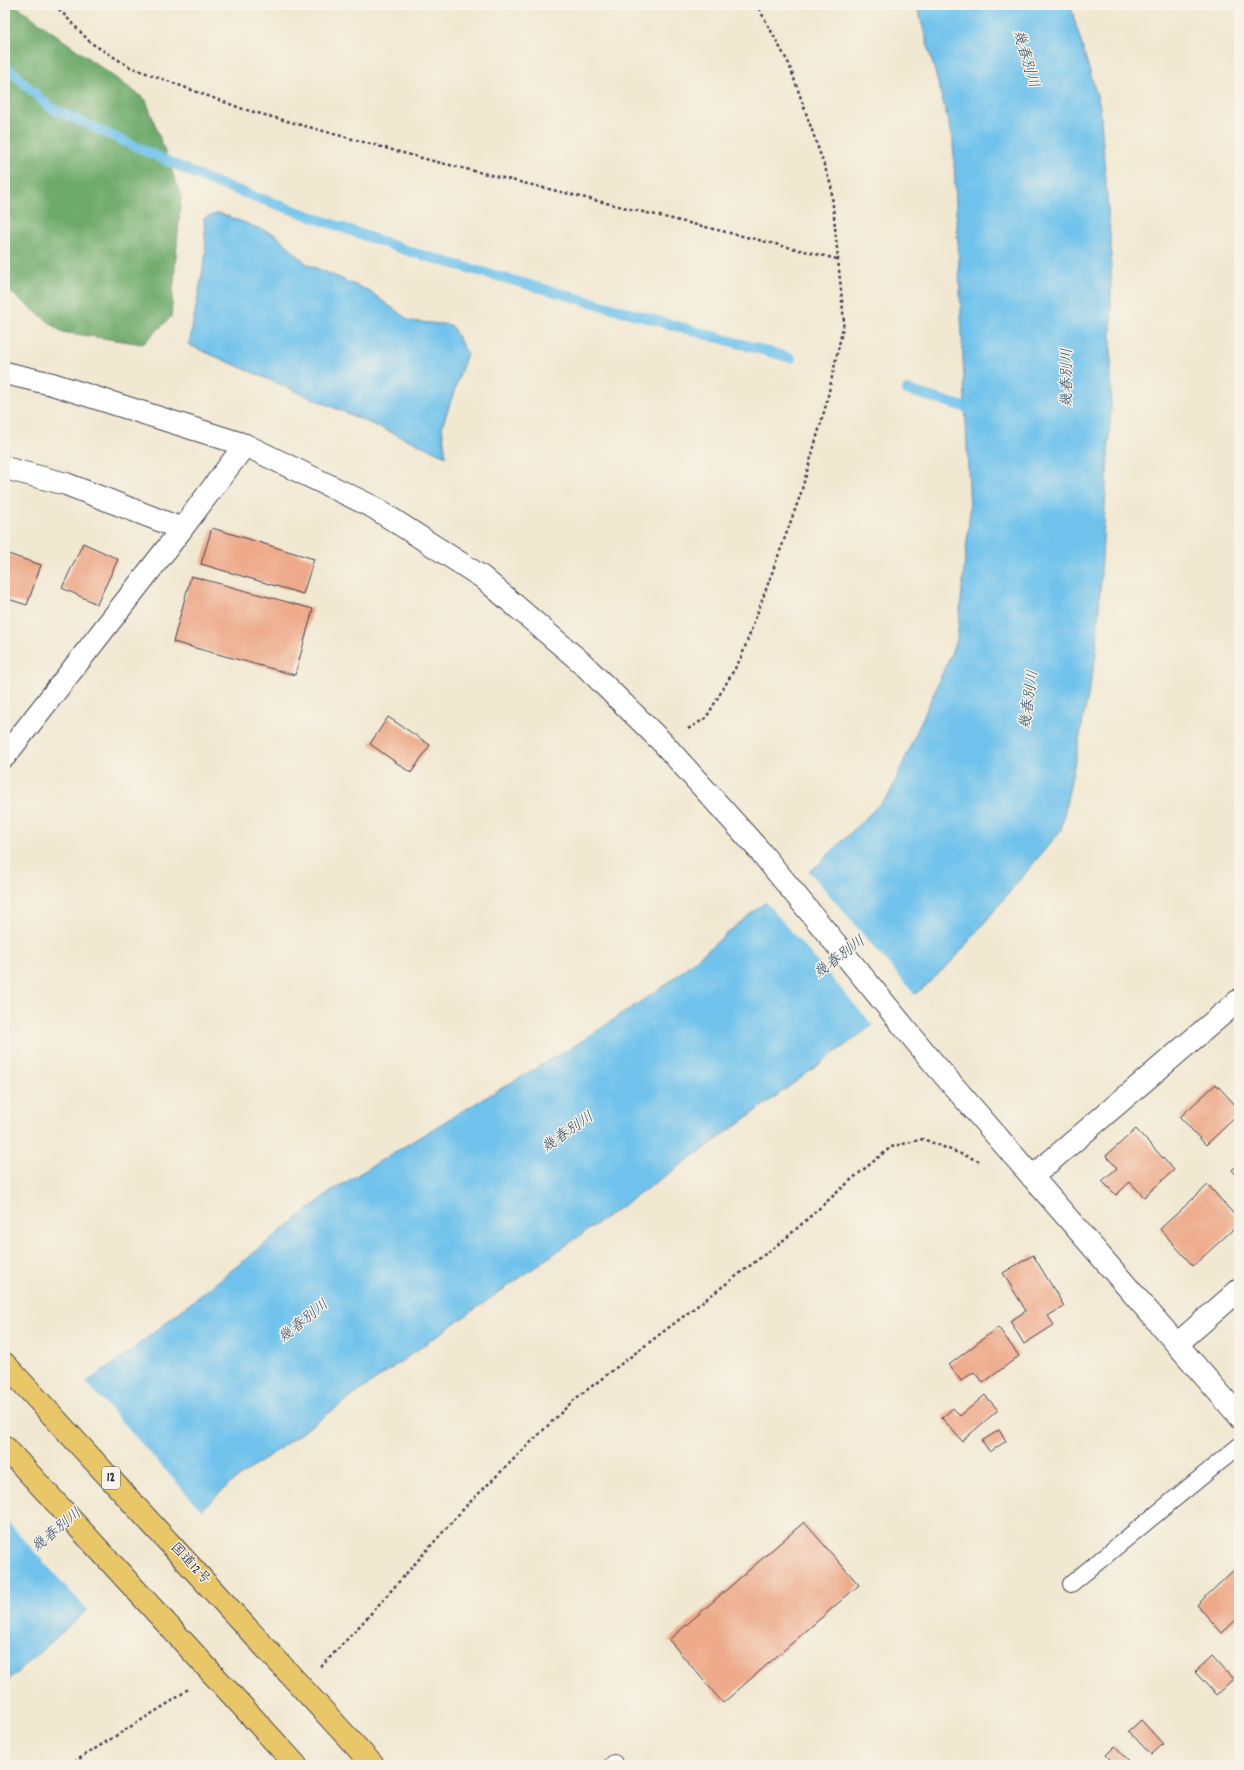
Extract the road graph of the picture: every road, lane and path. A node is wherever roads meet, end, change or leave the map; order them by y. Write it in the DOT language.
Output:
graph roads {
  1 [pos="55,5"];
  2 [pos="757,5"];
  3 [pos="837,260"];
  4 [pos="5,373"];
  5 [pos="245,445"];
  6 [pos="5,468"];
  7 [pos="182,529"];
  8 [pos="664,744"];
  9 [pos="5,756"];
  10 [pos="1239,1000"];
  11 [pos="983,1162"];
  12 [pos="1032,1177"];
  13 [pos="1239,1290"];
  14 [pos="1177,1344"];
  15 [pos="5,1364"];
  16 [pos="1239,1416"];
  17 [pos="1239,1446"];
  18 [pos="5,1447"];
  19 [pos="1071,1584"];
  20 [pos="211,1672"];
  21 [pos="302,1688"];
  22 [pos="69,1765"];
  23 [pos="296,1765"];
  24 [pos="373,1765"];
  1 -- 3 [label="path"];
  2 -- 3 [label="path"];
  3 -- 8 [label="path"];
  4 -- 5 [label="street"];
  5 -- 7 [label="street"];
  5 -- 8 [label="street"];
  6 -- 7 [label="street"];
  7 -- 9 [label="street"];
  8 -- 12 [label="street"];
  10 -- 12 [label="street"];
  11 -- 21 [label="path"];
  12 -- 14 [label="street"];
  13 -- 14 [label="street"];
  14 -- 16 [label="street"];
  15 -- 21 [label="highway, 国道12号 / 12"];
  17 -- 19 [label="lane"];
  18 -- 20 [label="highway"];
  20 -- 22 [label="path"];
  20 -- 23 [label="highway"];
  21 -- 24 [label="highway, 国道12号 / 12"];
}
